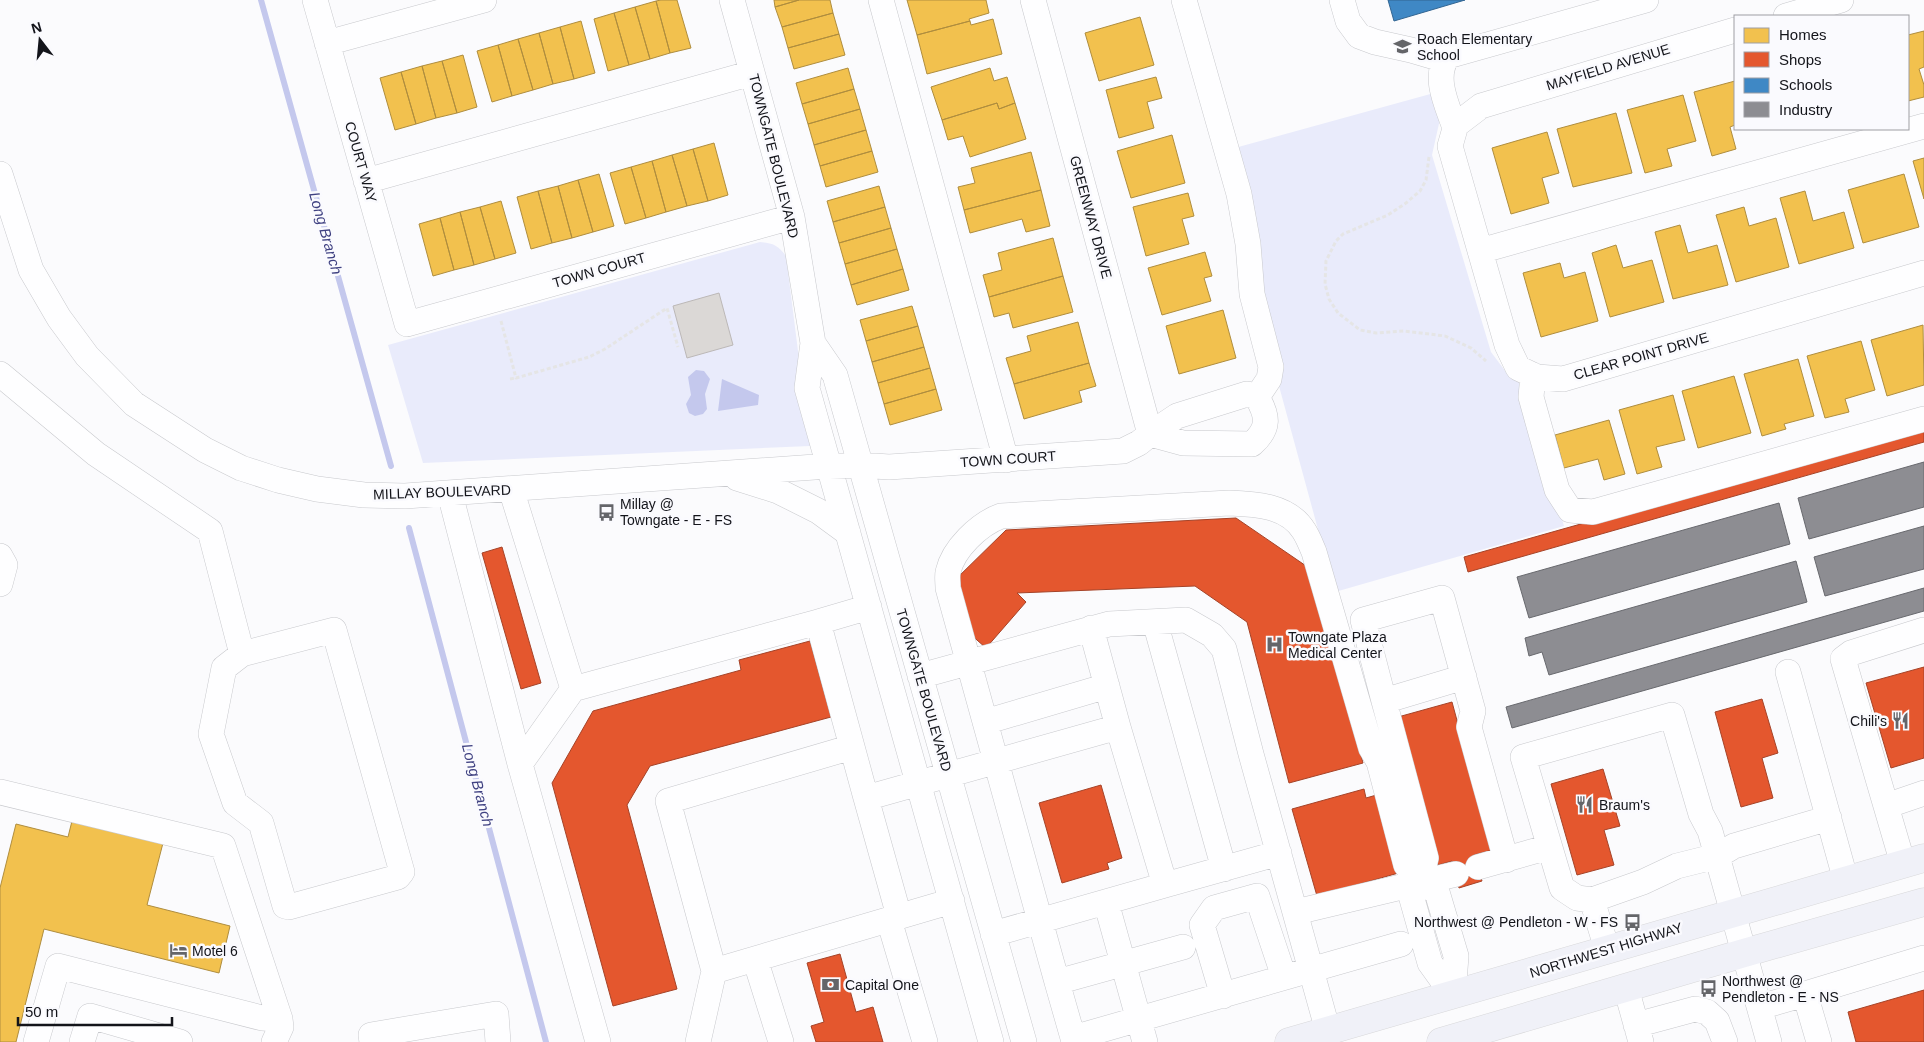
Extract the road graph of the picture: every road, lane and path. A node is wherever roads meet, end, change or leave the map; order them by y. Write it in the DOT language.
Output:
graph roads {
  1 [pos="315,0"];
  2 [pos="484,0"];
  3 [pos="732,0"];
  4 [pos="881,0"];
  5 [pos="1033,0"];
  6 [pos="1184,0"];
  7 [pos="1342,0"];
  8 [pos="1646,0"];
  9 [pos="1781,0"];
  10 [pos="1841,0"];
  11 [pos="1786,15"];
  12 [pos="1789,15"];
  13 [pos="1734,30"];
  14 [pos="327,43"];
  15 [pos="1445,60"];
  16 [pos="752,73"];
  17 [pos="1924,126"];
  18 [pos="1455,128"];
  19 [pos="1429,154"];
  20 [pos="0,174"];
  21 [pos="366,181"];
  22 [pos="792,217"];
  23 [pos="1480,251"];
  24 [pos="1924,273"];
  25 [pos="501,321"];
  26 [pos="407,324"];
  27 [pos="813,343"];
  28 [pos="678,347"];
  29 [pos="1486,361"];
  30 [pos="0,374"];
  31 [pos="1533,375"];
  32 [pos="516,378"];
  33 [pos="510,379"];
  34 [pos="1257,397"];
  35 [pos="1924,419"];
  36 [pos="1150,434"];
  37 [pos="1006,460"];
  38 [pos="861,465"];
  39 [pos="829,466"];
  40 [pos="723,474"];
  41 [pos="511,489"];
  42 [pos="450,494"];
  43 [pos="848,534"];
  44 [pos="0,556"];
  45 [pos="0,584"];
  46 [pos="868,607"];
  47 [pos="818,622"];
  48 [pos="1154,622"];
  49 [pos="1091,628"];
  50 [pos="1924,630"];
  51 [pos="242,654"];
  52 [pos="968,663"];
  53 [pos="1788,672"];
  54 [pos="920,676"];
  55 [pos="1464,677"];
  56 [pos="1107,686"];
  57 [pos="573,689"];
  58 [pos="1384,701"];
  59 [pos="985,722"];
  60 [pos="1118,727"];
  61 [pos="852,747"];
  62 [pos="997,761"];
  63 [pos="520,764"];
  64 [pos="948,775"];
  65 [pos="918,783"];
  66 [pos="0,792"];
  67 [pos="1924,793"];
  68 [pos="866,798"];
  69 [pos="1886,806"];
  70 [pos="1829,818"];
  71 [pos="1549,846"];
  72 [pos="1279,853"];
  73 [pos="1717,856"];
  74 [pos="1506,860"];
  75 [pos="1913,861"];
  76 [pos="1221,870"];
  77 [pos="1420,881"];
  78 [pos="1846,881"];
  79 [pos="1166,886"];
  80 [pos="1592,900"];
  81 [pos="952,901"];
  82 [pos="1106,902"];
  83 [pos="1924,902"];
  84 [pos="1227,904"];
  85 [pos="1296,912"];
  86 [pos="1732,912"];
  87 [pos="894,918"];
  88 [pos="1041,920"];
  89 [pos="993,934"];
  90 [pos="1401,944"];
  91 [pos="1183,947"];
  92 [pos="1607,949"];
  93 [pos="1744,953"];
  94 [pos="1924,958"];
  95 [pos="756,959"];
  96 [pos="1123,964"];
  97 [pos="1311,968"];
  98 [pos="714,971"];
  99 [pos="1284,977"];
  100 [pos="1057,982"];
  101 [pos="1626,988"];
  102 [pos="1804,994"];
  103 [pos="1453,995"];
  104 [pos="1223,996"];
  105 [pos="1760,1007"];
  106 [pos="277,1031"];
  107 [pos="1142,1031"];
  108 [pos="1328,1031"];
  109 [pos="1639,1034"];
  110 [pos="1458,1040"];
  111 [pos="36,1042"];
  112 [pos="82,1042"];
  113 [pos="180,1042"];
  114 [pos="372,1042"];
  115 [pos="498,1042"];
  116 [pos="598,1042"];
  117 [pos="698,1042"];
  118 [pos="780,1042"];
  119 [pos="924,1042"];
  120 [pos="991,1042"];
  121 [pos="1024,1042"];
  122 [pos="1288,1042"];
  123 [pos="1725,1042"];
  124 [pos="1769,1042"];
  125 [pos="1819,1042"];
  1 -- 14 [label="street, COURT WAY"];
  2 -- 14 [label="street"];
  3 -- 16 [label="street, TOWNGATE BOULEVARD"];
  4 -- 37 [label="street"];
  5 -- 36 [label="street, GREENWAY DRIVE"];
  6 -- 34 [label="street"];
  7 -- 15 [label="street"];
  8 -- 15 [label="street"];
  9 -- 11 [label="street"];
  10 -- 12 [label="street"];
  13 -- 18 [label="street, MAYFIELD AVENUE"];
  14 -- 21 [label="street, COURT WAY"];
  15 -- 18 [label="street"];
  16 -- 21 [label="street"];
  16 -- 22 [label="street, TOWNGATE BOULEVARD"];
  17 -- 23 [label="street"];
  18 -- 23 [label="street, CLEAR POINT DRIVE"];
  19 -- 29 [label="path"];
  20 -- 42 [label="street, MILLAY BOULEVARD"];
  21 -- 26 [label="street, COURT WAY"];
  22 -- 26 [label="street, TOWN COURT"];
  22 -- 27 [label="street, TOWNGATE BOULEVARD"];
  23 -- 31 [label="street, CLEAR POINT DRIVE"];
  24 -- 31 [label="street, CLEAR POINT DRIVE"];
  25 -- 32 [label="path"];
  27 -- 38 [label="street, TOWNGATE BOULEVARD"];
  27 -- 39 [label="street, TOWNGATE BOULEVARD"];
  28 -- 32 [label="path"];
  30 -- 51 [label="street"];
  31 -- 35 [label="street"];
  32 -- 33 [label="path"];
  34 -- 36 [label="street, TOWN COURT"];
  34 -- 36 [label="street"];
  36 -- 37 [label="street, TOWN COURT"];
  37 -- 38 [label="street, TOWN COURT"];
  38 -- 39 [label="street, MILLAY BOULEVARD"];
  38 -- 54 [label="street, TOWNGATE BOULEVARD"];
  39 -- 40 [label="street, MILLAY BOULEVARD"];
  39 -- 43 [label="street, TOWNGATE BOULEVARD"];
  40 -- 41 [label="street, MILLAY BOULEVARD"];
  40 -- 43 [label="street"];
  41 -- 42 [label="street, MILLAY BOULEVARD"];
  41 -- 57 [label="street"];
  42 -- 63 [label="street"];
  43 -- 46 [label="street, TOWNGATE BOULEVARD"];
  44 -- 45 [label="street"];
  46 -- 47 [label="street"];
  46 -- 65 [label="street, TOWNGATE BOULEVARD"];
  47 -- 57 [label="street"];
  47 -- 61 [label="street"];
  48 -- 49 [label="street"];
  48 -- 72 [label="street"];
  48 -- 76 [label="street"];
  49 -- 52 [label="street"];
  49 -- 56 [label="street"];
  50 -- 69 [label="street"];
  51 -- 51 [label="street"];
  52 -- 54 [label="street"];
  52 -- 59 [label="street"];
  52 -- 77 [label="street"];
  53 -- 70 [label="street"];
  54 -- 64 [label="street, TOWNGATE BOULEVARD"];
  55 -- 58 [label="street"];
  55 -- 58 [label="street"];
  55 -- 74 [label="street"];
  56 -- 59 [label="street"];
  56 -- 60 [label="street"];
  57 -- 63 [label="street"];
  58 -- 77 [label="street"];
  59 -- 62 [label="street"];
  60 -- 62 [label="street"];
  60 -- 79 [label="street"];
  61 -- 68 [label="street"];
  61 -- 98 [label="street"];
  62 -- 64 [label="street"];
  62 -- 88 [label="street"];
  63 -- 116 [label="street"];
  64 -- 65 [label="street"];
  64 -- 89 [label="street, TOWNGATE BOULEVARD"];
  65 -- 68 [label="street"];
  65 -- 81 [label="street, TOWNGATE BOULEVARD"];
  66 -- 106 [label="street"];
  67 -- 69 [label="street"];
  68 -- 87 [label="street"];
  69 -- 75 [label="street"];
  70 -- 73 [label="street"];
  70 -- 78 [label="street"];
  71 -- 73 [label="street"];
  71 -- 74 [label="street"];
  71 -- 80 [label="street"];
  72 -- 76 [label="street"];
  72 -- 85 [label="street"];
  73 -- 80 [label="street"];
  73 -- 86 [label="street"];
  74 -- 77 [label="street"];
  75 -- 78 [label="main road, NORTHWEST HIGHWAY"];
  76 -- 79 [label="street"];
  76 -- 84 [label="street"];
  77 -- 85 [label="street"];
  77 -- 103 [label="street"];
  78 -- 86 [label="main road, NORTHWEST HIGHWAY"];
  79 -- 82 [label="street"];
  80 -- 92 [label="street"];
  81 -- 87 [label="street"];
  81 -- 120 [label="street, TOWNGATE BOULEVARD"];
  82 -- 88 [label="street"];
  82 -- 96 [label="street"];
  83 -- 93 [label="main road"];
  84 -- 99 [label="street"];
  84 -- 104 [label="street"];
  85 -- 97 [label="street"];
  86 -- 92 [label="main road, NORTHWEST HIGHWAY"];
  86 -- 93 [label="street"];
  87 -- 95 [label="street"];
  87 -- 119 [label="street"];
  88 -- 89 [label="street"];
  88 -- 100 [label="street"];
  89 -- 121 [label="street, TOWNGATE BOULEVARD"];
  90 -- 97 [label="street"];
  91 -- 96 [label="street"];
  92 -- 103 [label="main road, NORTHWEST HIGHWAY"];
  93 -- 101 [label="main road"];
  93 -- 105 [label="street"];
  94 -- 102 [label="street"];
  95 -- 98 [label="street"];
  95 -- 118 [label="street"];
  96 -- 100 [label="street"];
  96 -- 107 [label="street"];
  97 -- 99 [label="street"];
  97 -- 108 [label="street"];
  98 -- 117 [label="street"];
  99 -- 104 [label="street"];
  100 -- 107 [label="street"];
  101 -- 109 [label="street"];
  101 -- 110 [label="main road"];
  102 -- 105 [label="street"];
  102 -- 125 [label="street"];
  103 -- 108 [label="main road, NORTHWEST HIGHWAY"];
  103 -- 110 [label="main road"];
  104 -- 107 [label="street"];
  105 -- 124 [label="street"];
  106 -- 111 [label="street"];
  108 -- 122 [label="main road, NORTHWEST HIGHWAY"];
  109 -- 123 [label="street"];
  112 -- 113 [label="street"];
  114 -- 115 [label="street"];
}
